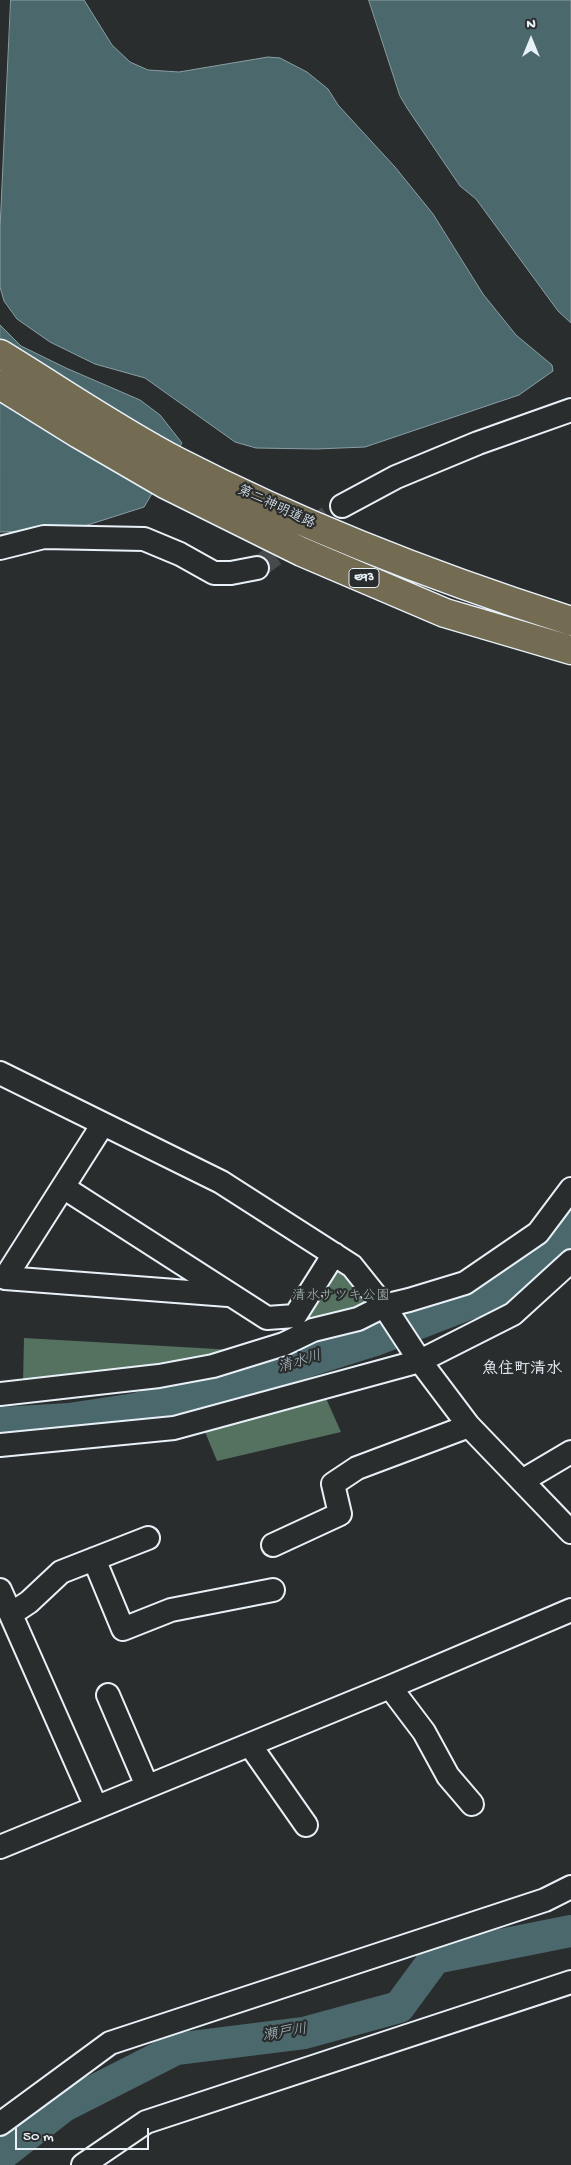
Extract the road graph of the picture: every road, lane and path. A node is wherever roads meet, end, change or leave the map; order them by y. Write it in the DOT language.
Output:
graph roads {
  1 [pos="0,354"];
  2 [pos="0,385"];
  3 [pos="571,410"];
  4 [pos="172,473"];
  5 [pos="342,506"];
  6 [pos="0,548"];
  7 [pos="257,568"];
  8 [pos="571,621"];
  9 [pos="571,650"];
  10 [pos="0,1073"];
  11 [pos="103,1124"];
  12 [pos="63,1187"];
  13 [pos="571,1190"];
  14 [pos="334,1254"];
  15 [pos="571,1261"];
  16 [pos="3,1278"];
  17 [pos="228,1295"];
  18 [pos="384,1306"];
  19 [pos="420,1361"];
  20 [pos="0,1394"];
  21 [pos="468,1426"];
  22 [pos="0,1444"];
  23 [pos="571,1452"];
  24 [pos="522,1481"];
  25 [pos="571,1532"];
  26 [pos="148,1538"];
  27 [pos="273,1545"];
  28 [pos="94,1559"];
  29 [pos="0,1590"];
  30 [pos="273,1590"];
  31 [pos="571,1610"];
  32 [pos="11,1614"];
  33 [pos="390,1687"];
  34 [pos="108,1696"];
  35 [pos="250,1745"];
  36 [pos="148,1786"];
  37 [pos="472,1804"];
  38 [pos="96,1807"];
  39 [pos="306,1825"];
  40 [pos="0,1847"];
  41 [pos="571,1887"];
  42 [pos="571,1982"];
  43 [pos="0,2124"];
  44 [pos="83,2165"];
  1 -- 4 [label="highway, 第二神明道路 / E93"];
  2 -- 4 [label="highway, 第二神明道路 / E93"];
  3 -- 5 [label="street"];
  4 -- 8 [label="highway, 第二神明道路 / E93"];
  4 -- 9 [label="highway, 第二神明道路 / E93"];
  6 -- 7 [label="street"];
  10 -- 11 [label="street"];
  11 -- 12 [label="street"];
  11 -- 14 [label="street"];
  12 -- 16 [label="street"];
  12 -- 17 [label="street"];
  13 -- 18 [label="street"];
  14 -- 17 [label="street"];
  14 -- 18 [label="street"];
  15 -- 19 [label="street"];
  16 -- 17 [label="street"];
  18 -- 19 [label="street"];
  18 -- 20 [label="street"];
  19 -- 21 [label="street"];
  19 -- 22 [label="street"];
  21 -- 24 [label="street"];
  21 -- 27 [label="street"];
  23 -- 24 [label="street"];
  24 -- 25 [label="street"];
  26 -- 28 [label="street"];
  28 -- 30 [label="street"];
  28 -- 32 [label="street"];
  29 -- 32 [label="street"];
  31 -- 33 [label="street"];
  32 -- 38 [label="street"];
  33 -- 35 [label="street"];
  33 -- 37 [label="street"];
  34 -- 36 [label="street"];
  35 -- 36 [label="street"];
  35 -- 39 [label="street"];
  36 -- 38 [label="street"];
  38 -- 40 [label="street"];
  41 -- 43 [label="street"];
  42 -- 44 [label="street"];
}
